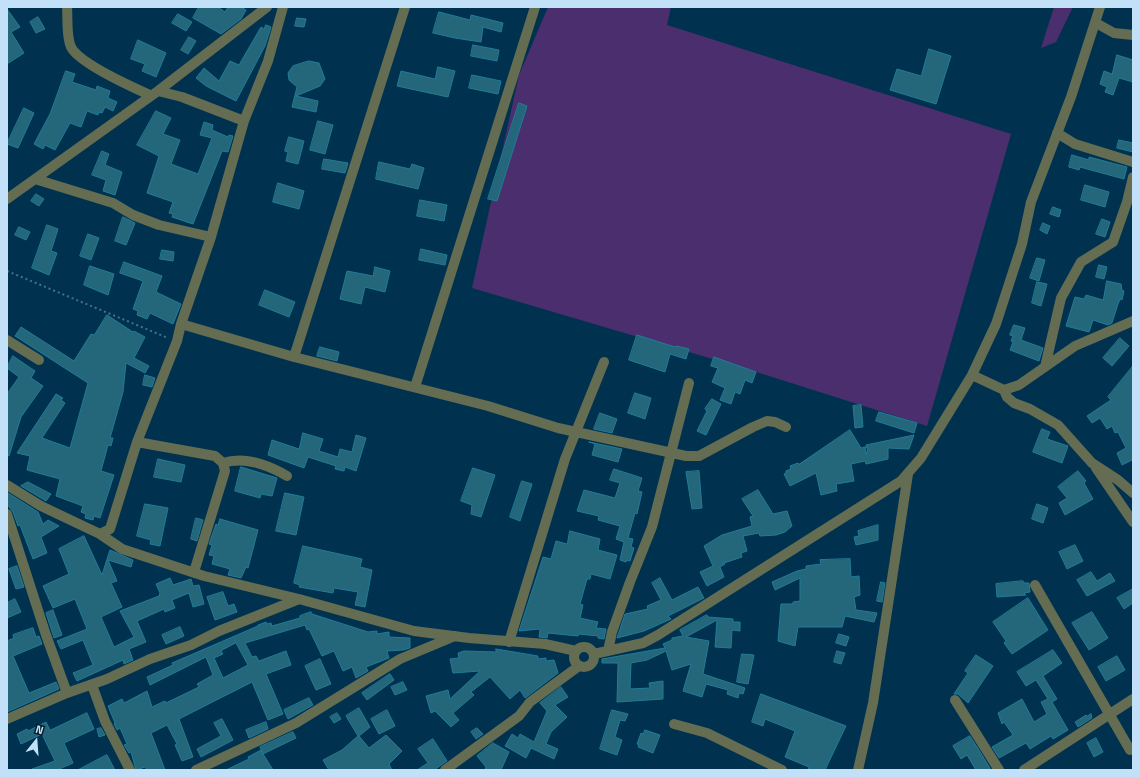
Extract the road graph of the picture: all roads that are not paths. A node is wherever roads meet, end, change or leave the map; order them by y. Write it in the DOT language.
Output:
graph roads {
  1 [pos="67,7"];
  2 [pos="267,7"];
  3 [pos="283,7"];
  4 [pos="405,7"];
  5 [pos="534,7"];
  6 [pos="1100,7"];
  7 [pos="1096,23"];
  8 [pos="1133,35"];
  9 [pos="154,93"];
  10 [pos="244,121"];
  11 [pos="1057,133"];
  12 [pos="1133,162"];
  13 [pos="1133,177"];
  14 [pos="35,179"];
  15 [pos="7,199"];
  16 [pos="211,237"];
  17 [pos="1132,322"];
  18 [pos="181,324"];
  19 [pos="7,340"];
  20 [pos="294,357"];
  21 [pos="39,360"];
  22 [pos="604,362"];
  23 [pos="1046,367"];
  24 [pos="972,375"];
  25 [pos="689,383"];
  26 [pos="415,387"];
  27 [pos="1004,390"];
  28 [pos="786,427"];
  29 [pos="576,431"];
  30 [pos="138,442"];
  31 [pos="672,453"];
  32 [pos="223,463"];
  33 [pos="1092,463"];
  34 [pos="908,474"];
  35 [pos="287,476"];
  36 [pos="7,485"];
  37 [pos="1133,493"];
  38 [pos="7,514"];
  39 [pos="1133,522"];
  40 [pos="100,534"];
  41 [pos="194,572"];
  42 [pos="1035,585"];
  43 [pos="299,599"];
  44 [pos="455,636"];
  45 [pos="509,642"];
  46 [pos="576,651"];
  47 [pos="608,651"];
  48 [pos="594,654"];
  49 [pos="579,666"];
  50 [pos="92,685"];
  51 [pos="67,693"];
  52 [pos="1133,699"];
  53 [pos="955,700"];
  54 [pos="1109,713"];
  55 [pos="7,719"];
  56 [pos="674,724"];
  57 [pos="1130,750"];
  58 [pos="130,770"];
  59 [pos="196,770"];
  60 [pos="445,770"];
  61 [pos="782,770"];
  62 [pos="858,770"];
  63 [pos="999,770"];
  64 [pos="1024,770"];
  1 -- 9 [label="street"];
  2 -- 9 [label="street"];
  3 -- 10 [label="street"];
  4 -- 20 [label="street"];
  5 -- 26 [label="street"];
  6 -- 7 [label="street"];
  7 -- 8 [label="street"];
  7 -- 11 [label="street"];
  9 -- 10 [label="street"];
  9 -- 14 [label="street"];
  10 -- 16 [label="street"];
  11 -- 12 [label="street"];
  11 -- 24 [label="street"];
  13 -- 23 [label="street"];
  14 -- 15 [label="street"];
  14 -- 16 [label="street"];
  16 -- 18 [label="street"];
  17 -- 23 [label="street"];
  18 -- 20 [label="street"];
  18 -- 30 [label="street"];
  19 -- 21 [label="street"];
  20 -- 26 [label="street"];
  22 -- 29 [label="street"];
  23 -- 27 [label="street"];
  24 -- 27 [label="street"];
  24 -- 34 [label="street"];
  25 -- 31 [label="street"];
  26 -- 29 [label="street"];
  27 -- 33 [label="street"];
  28 -- 31 [label="street"];
  29 -- 31 [label="street"];
  29 -- 45 [label="street"];
  30 -- 32 [label="street"];
  30 -- 40 [label="street"];
  31 -- 47 [label="street"];
  32 -- 35 [label="street"];
  32 -- 41 [label="street"];
  33 -- 37 [label="street"];
  33 -- 39 [label="street"];
  34 -- 47 [label="street"];
  34 -- 62 [label="street"];
  36 -- 40 [label="street"];
  38 -- 51 [label="street"];
  40 -- 41 [label="street"];
  41 -- 43 [label="street"];
  42 -- 54 [label="street"];
  43 -- 44 [label="street"];
  43 -- 50 [label="street"];
  44 -- 45 [label="street"];
  44 -- 59 [label="street"];
  45 -- 46 [label="street"];
  46 -- 48 [label="street"];
  46 -- 49 [label="street"];
  47 -- 48 [label="street"];
  48 -- 49 [label="street"];
  49 -- 60 [label="street"];
  50 -- 51 [label="street"];
  50 -- 58 [label="street"];
  51 -- 55 [label="street"];
  52 -- 54 [label="street"];
  53 -- 63 [label="street"];
  54 -- 57 [label="street"];
  54 -- 64 [label="street"];
  56 -- 61 [label="street"];
}
